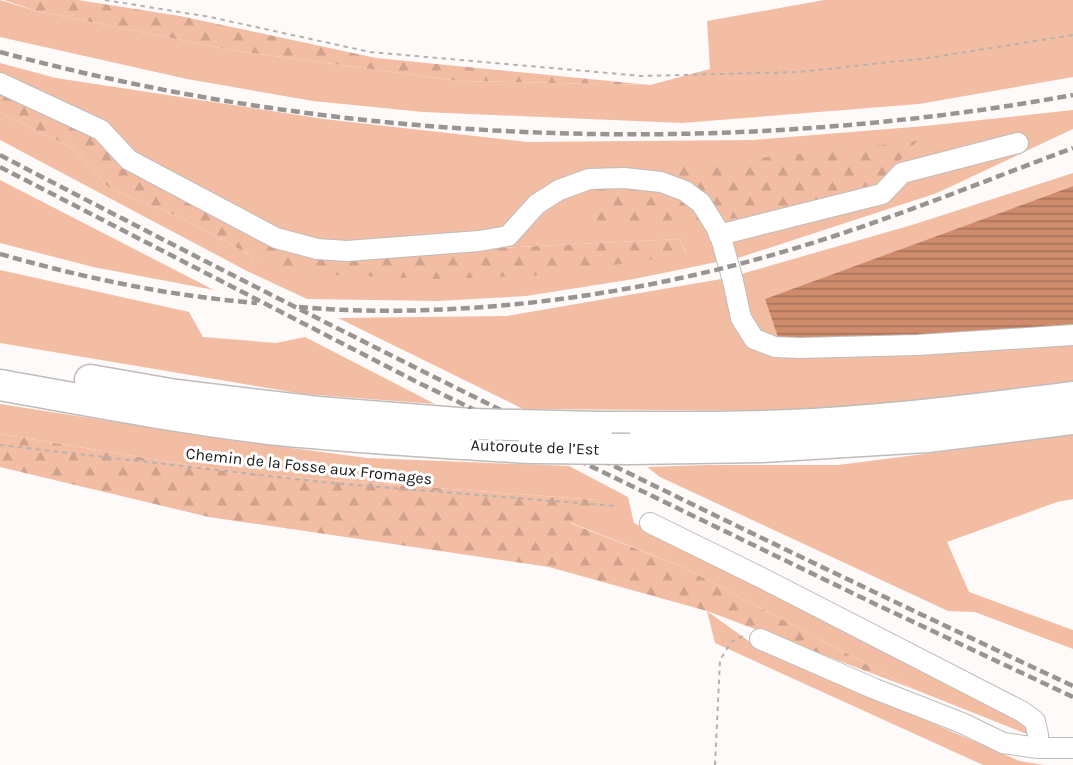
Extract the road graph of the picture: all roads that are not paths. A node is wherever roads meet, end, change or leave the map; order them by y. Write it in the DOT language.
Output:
graph roads {
  1 [pos="0,83"];
  2 [pos="1018,143"];
  3 [pos="719,235"];
  4 [pos="1073,335"];
  5 [pos="0,365"];
  6 [pos="0,386"];
  7 [pos="1073,397"];
  8 [pos="1073,419"];
  9 [pos="650,523"];
  10 [pos="760,639"];
  11 [pos="1038,748"];
  12 [pos="1073,748"];
  1 -- 3 [label="lane"];
  2 -- 3 [label="lane"];
  3 -- 4 [label="lane"];
  5 -- 7 [label="highway, Autoroute de l’Est, bridge"];
  6 -- 8 [label="highway, Autoroute de l’Est, bridge"];
  9 -- 11 [label="lane"];
  10 -- 11 [label="lane"];
  11 -- 12 [label="lane"];
}
